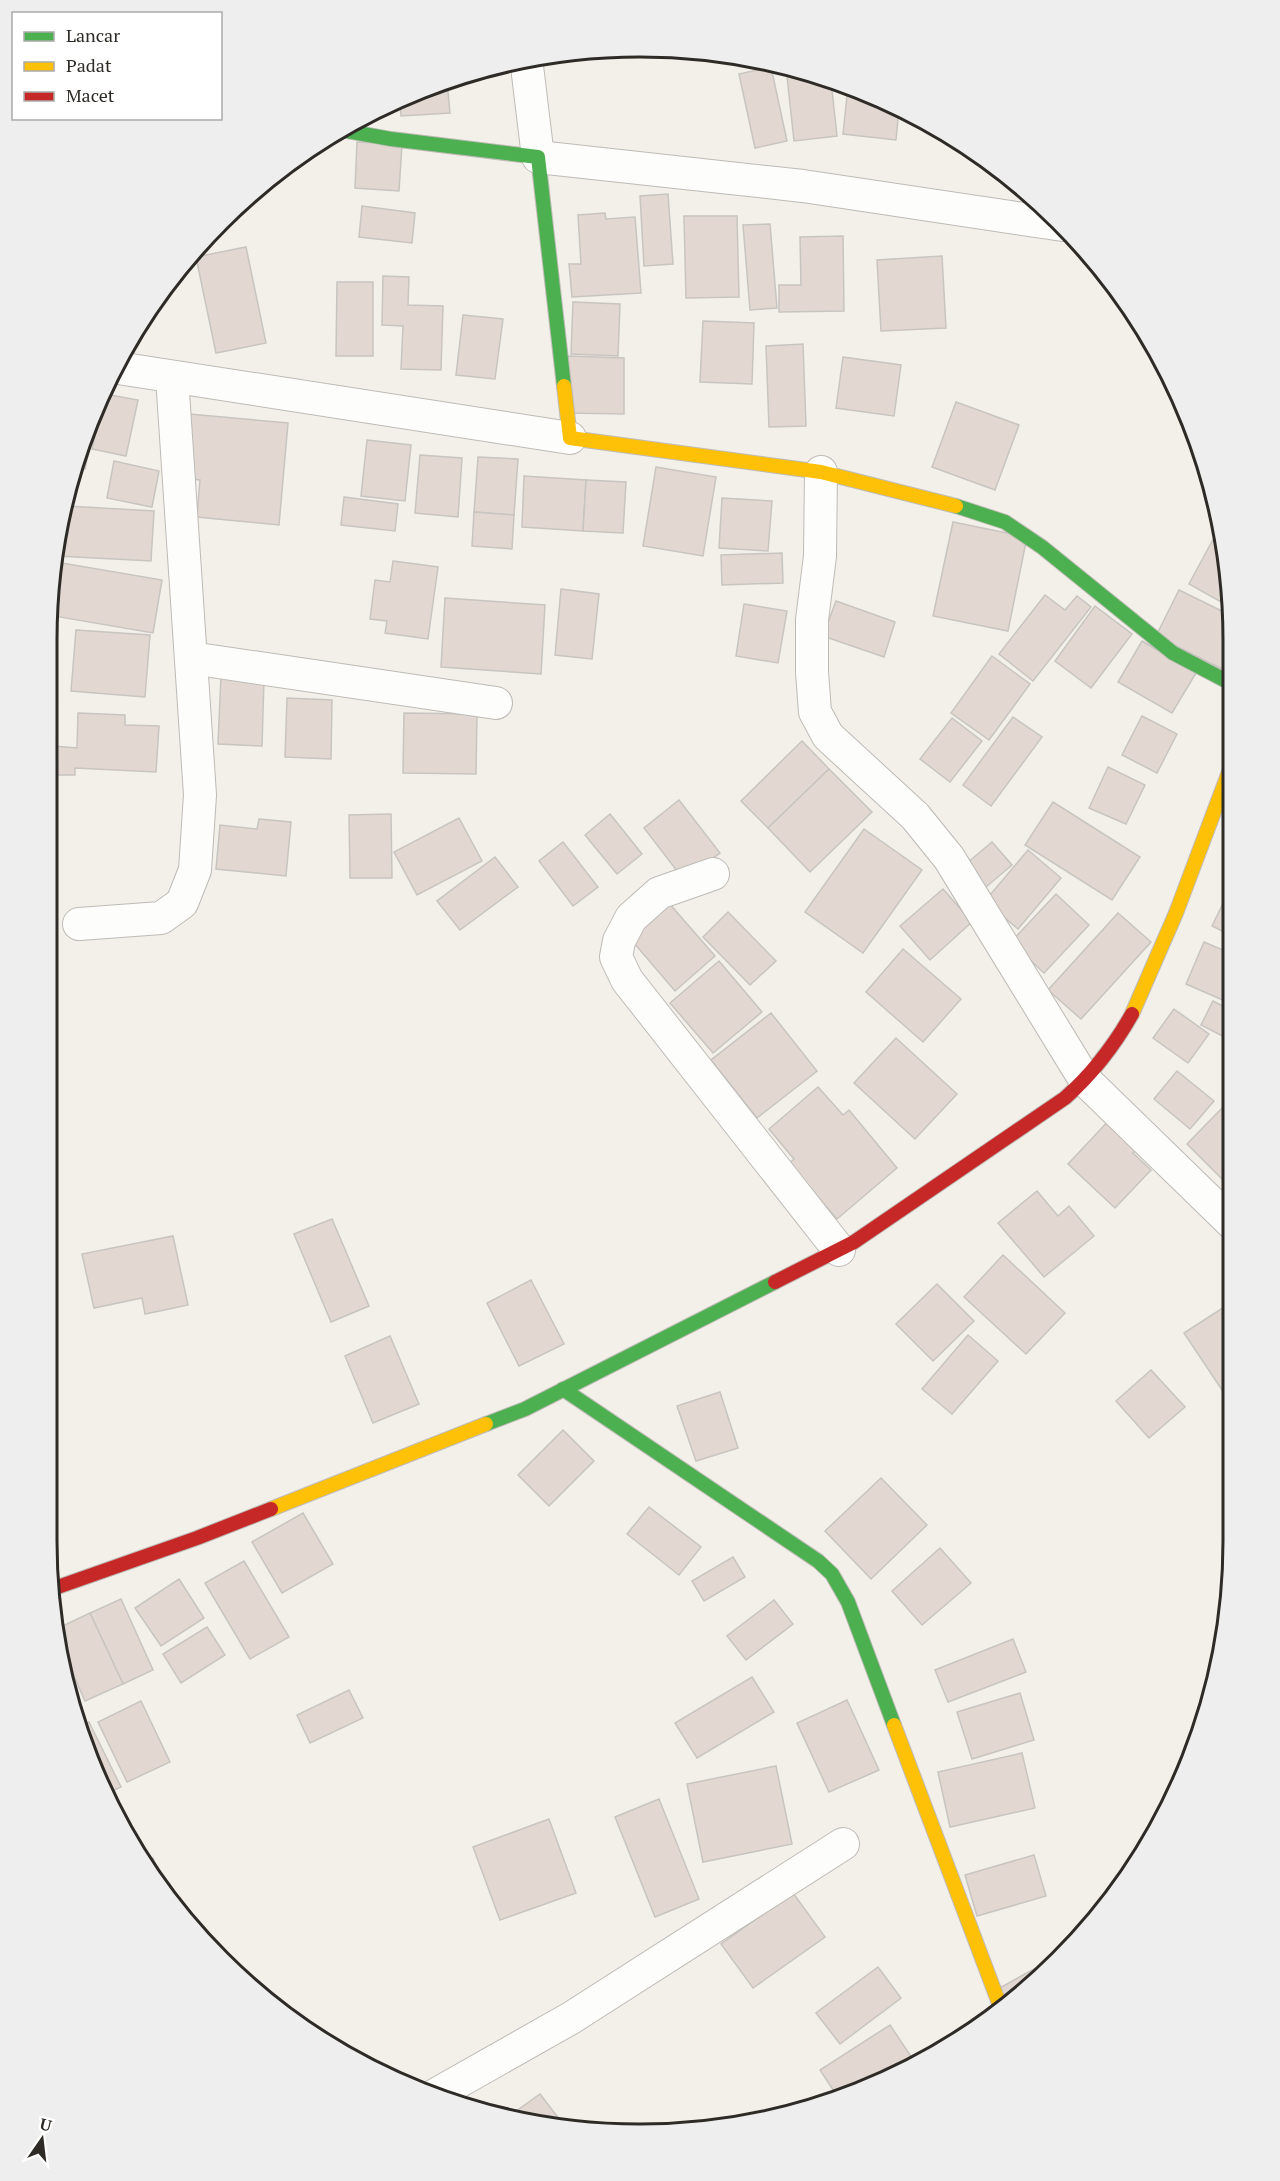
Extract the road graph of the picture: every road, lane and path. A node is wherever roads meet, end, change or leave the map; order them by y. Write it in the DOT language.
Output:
graph roads {
  1 [pos="527,68"];
  2 [pos="354,132"];
  3 [pos="538,157"];
  4 [pos="1046,222"];
  5 [pos="124,369"];
  6 [pos="172,377"];
  7 [pos="570,438"];
  8 [pos="820,472"];
  9 [pos="191,658"];
  10 [pos="1223,679"];
  11 [pos="496,703"];
  12 [pos="1223,788"];
  13 [pos="713,874"];
  14 [pos="80,924"];
  15 [pos="1085,1080"];
  16 [pos="1223,1214"];
  17 [pos="839,1250"];
  18 [pos="563,1389"];
  19 [pos="59,1586"];
  20 [pos="843,1844"];
  21 [pos="998,2001"];
  22 [pos="444,2090"];
  1 -- 3 [label="street"];
  2 -- 3 [label="street"];
  3 -- 4 [label="street"];
  3 -- 7 [label="street"];
  5 -- 6 [label="street"];
  6 -- 7 [label="street"];
  6 -- 9 [label="street"];
  7 -- 8 [label="street"];
  8 -- 10 [label="street"];
  8 -- 15 [label="street"];
  9 -- 11 [label="street"];
  9 -- 14 [label="street"];
  12 -- 15 [label="street"];
  13 -- 17 [label="street"];
  15 -- 16 [label="street"];
  15 -- 17 [label="street"];
  17 -- 18 [label="street"];
  18 -- 19 [label="street"];
  18 -- 21 [label="street"];
  20 -- 22 [label="street"];
}
